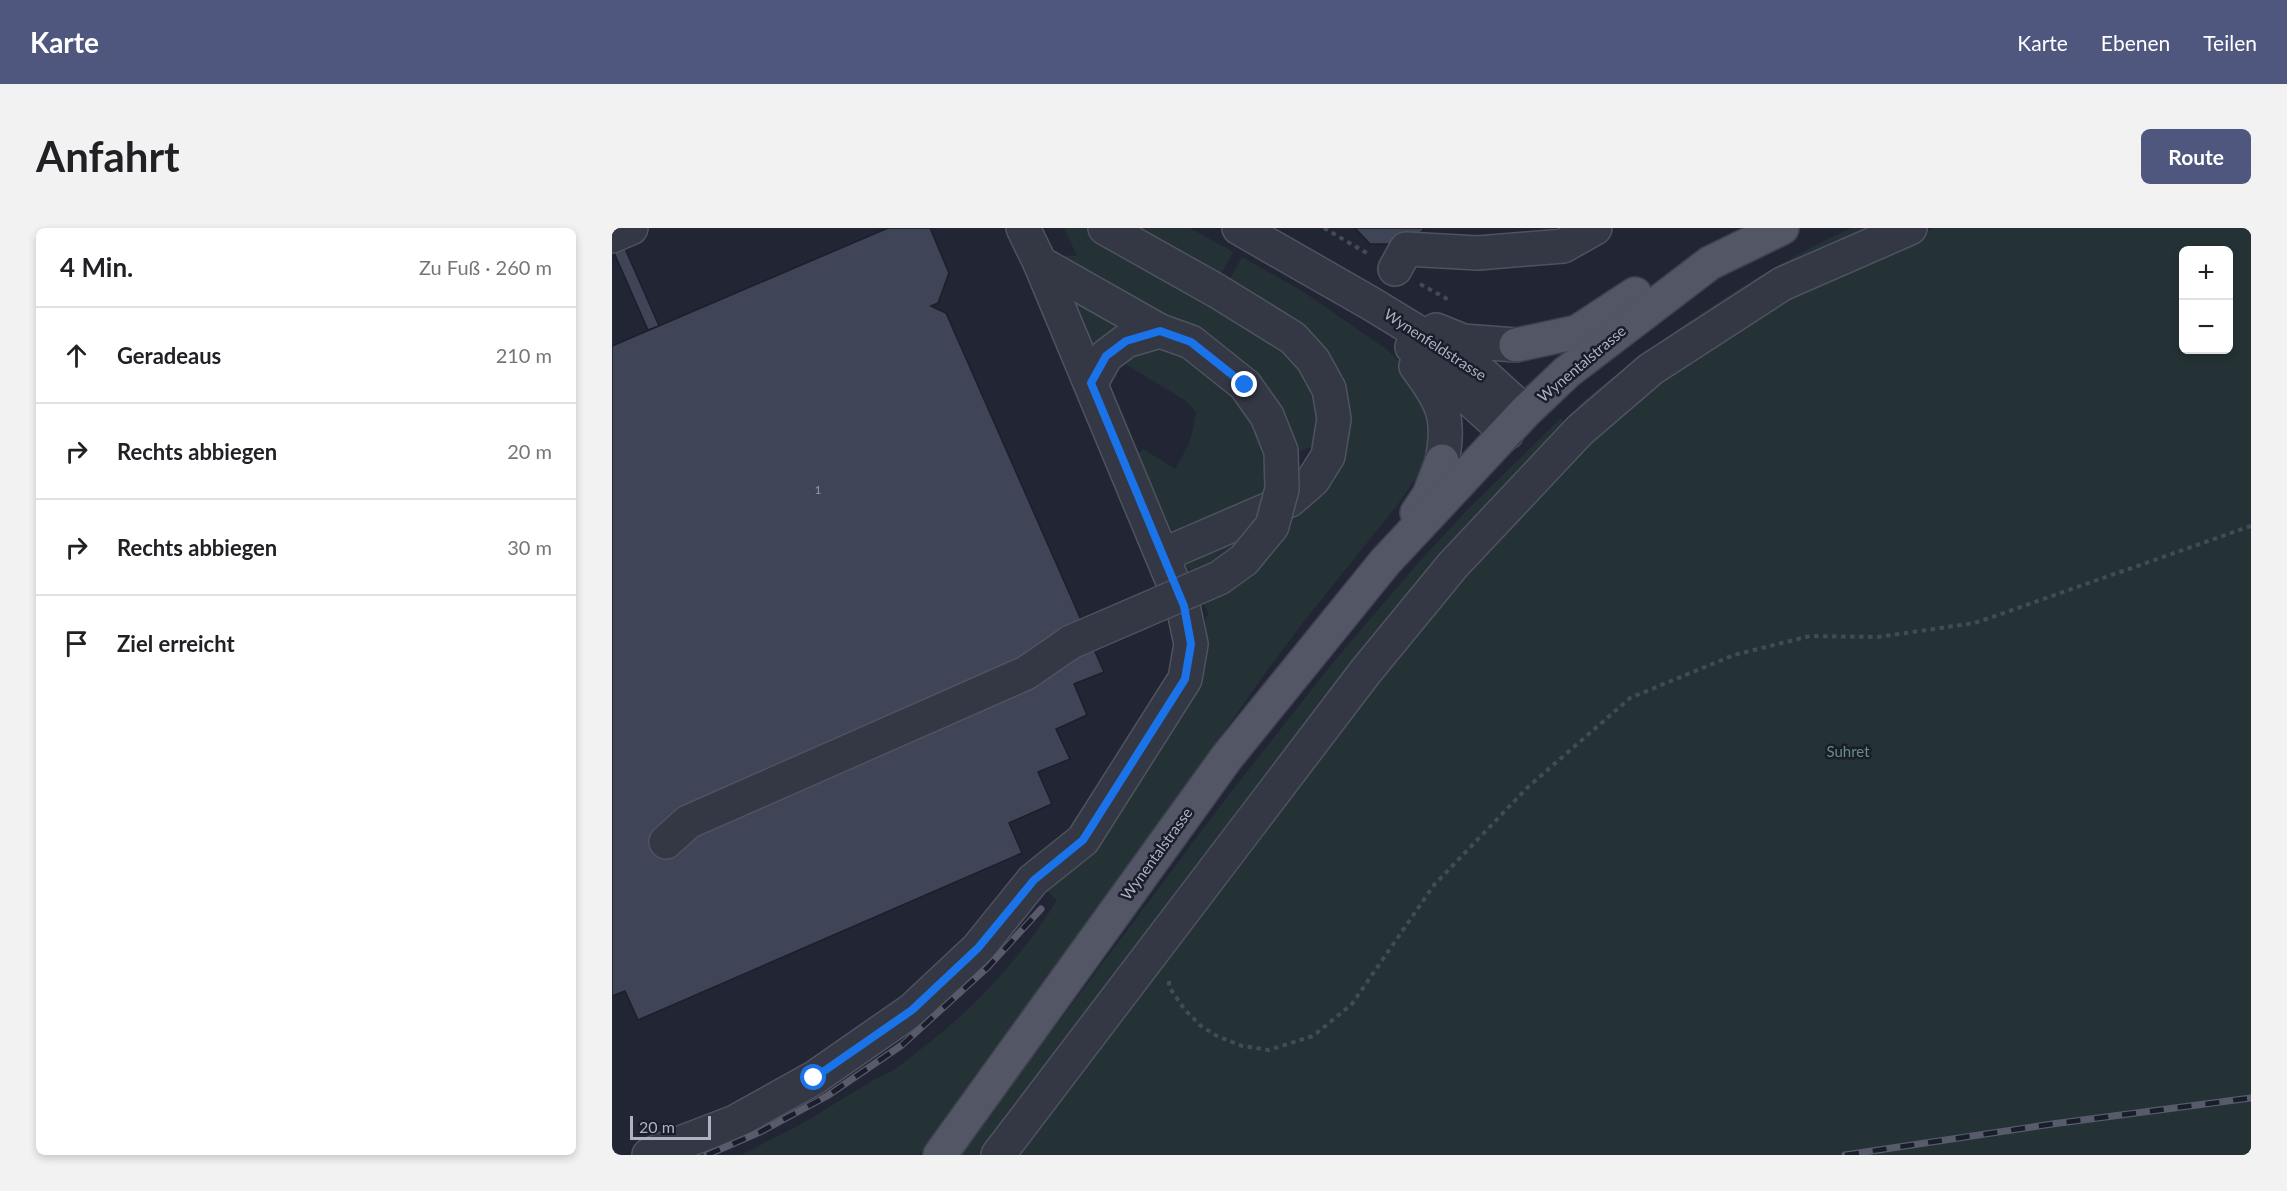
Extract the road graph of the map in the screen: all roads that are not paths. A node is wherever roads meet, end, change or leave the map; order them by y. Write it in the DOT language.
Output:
graph roads {
  1 [pos="631,228"];
  2 [pos="1023,228"];
  3 [pos="1105,228"];
  4 [pos="1239,228"];
  5 [pos="1596,228"];
  6 [pos="1744,228"];
  7 [pos="1782,228"];
  8 [pos="1910,228"];
  9 [pos="612,236"];
  10 [pos="1040,263"];
  11 [pos="1395,269"];
  12 [pos="1378,313"];
  13 [pos="1160,331"];
  14 [pos="1516,345"];
  15 [pos="1091,383"];
  16 [pos="1516,422"];
  17 [pos="1442,461"];
  18 [pos="1179,548"];
  19 [pos="1385,562"];
  20 [pos="666,842"];
  21 [pos="649,1155"];
  22 [pos="940,1155"];
  23 [pos="998,1155"];
  1 -- 9 [label="street"];
  2 -- 10 [label="street"];
  3 -- 18 [label="street"];
  4 -- 12 [label="street, Wynenfeldstrasse"];
  5 -- 11 [label="street"];
  6 -- 14 [label="main road, Wynentalstrasse"];
  7 -- 16 [label="main road, Wynentalstrasse"];
  8 -- 23 [label="street"];
  10 -- 13 [label="street"];
  10 -- 15 [label="street"];
  12 -- 14 [label="street, Wynenfeldstrasse"];
  12 -- 16 [label="street, Wynenfeldstrasse"];
  12 -- 17 [label="street, Wynenfeldstrasse"];
  13 -- 15 [label="street"];
  13 -- 20 [label="street, bridge"];
  15 -- 21 [label="street"];
  16 -- 19 [label="main road, Wynentalstrasse"];
  17 -- 19 [label="main road, Wynentalstrasse"];
  19 -- 22 [label="main road, Wynentalstrasse"];
}
